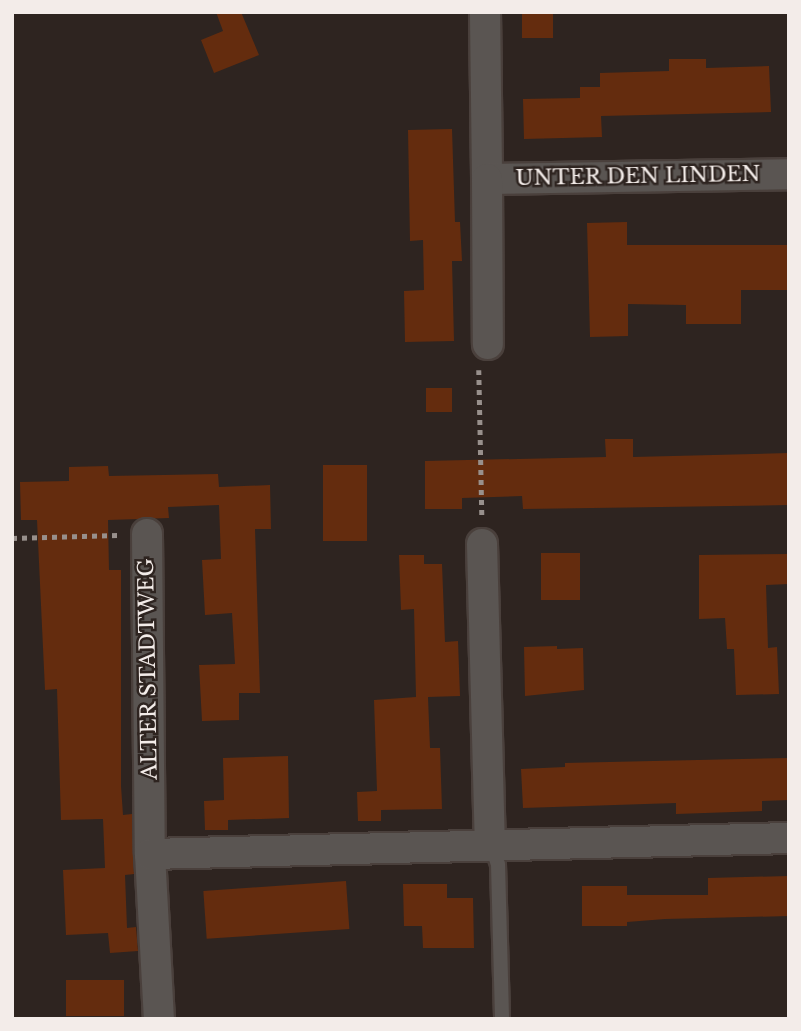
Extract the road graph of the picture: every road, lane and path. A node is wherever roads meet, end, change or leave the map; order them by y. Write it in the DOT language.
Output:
graph roads {
  1 [pos="485,12"];
  2 [pos="789,174"];
  3 [pos="487,179"];
  4 [pos="488,344"];
  5 [pos="147,534"];
  6 [pos="12,538"];
  7 [pos="482,544"];
  8 [pos="789,838"];
  9 [pos="490,843"];
  10 [pos="150,855"];
  11 [pos="159,1019"];
  12 [pos="502,1019"];
  1 -- 3 [label="street, UNTER DEN LINDEN"];
  2 -- 3 [label="street, UNTER DEN LINDEN"];
  3 -- 4 [label="street, UNTER DEN LINDEN"];
  4 -- 7 [label="path"];
  5 -- 6 [label="path, ALTER STADTWEG"];
  5 -- 10 [label="street, ALTER STADTWEG"];
  7 -- 9 [label="street"];
  8 -- 9 [label="street"];
  9 -- 10 [label="street"];
  9 -- 12 [label="lane"];
  10 -- 11 [label="street, ALTER STADTWEG"];
}
